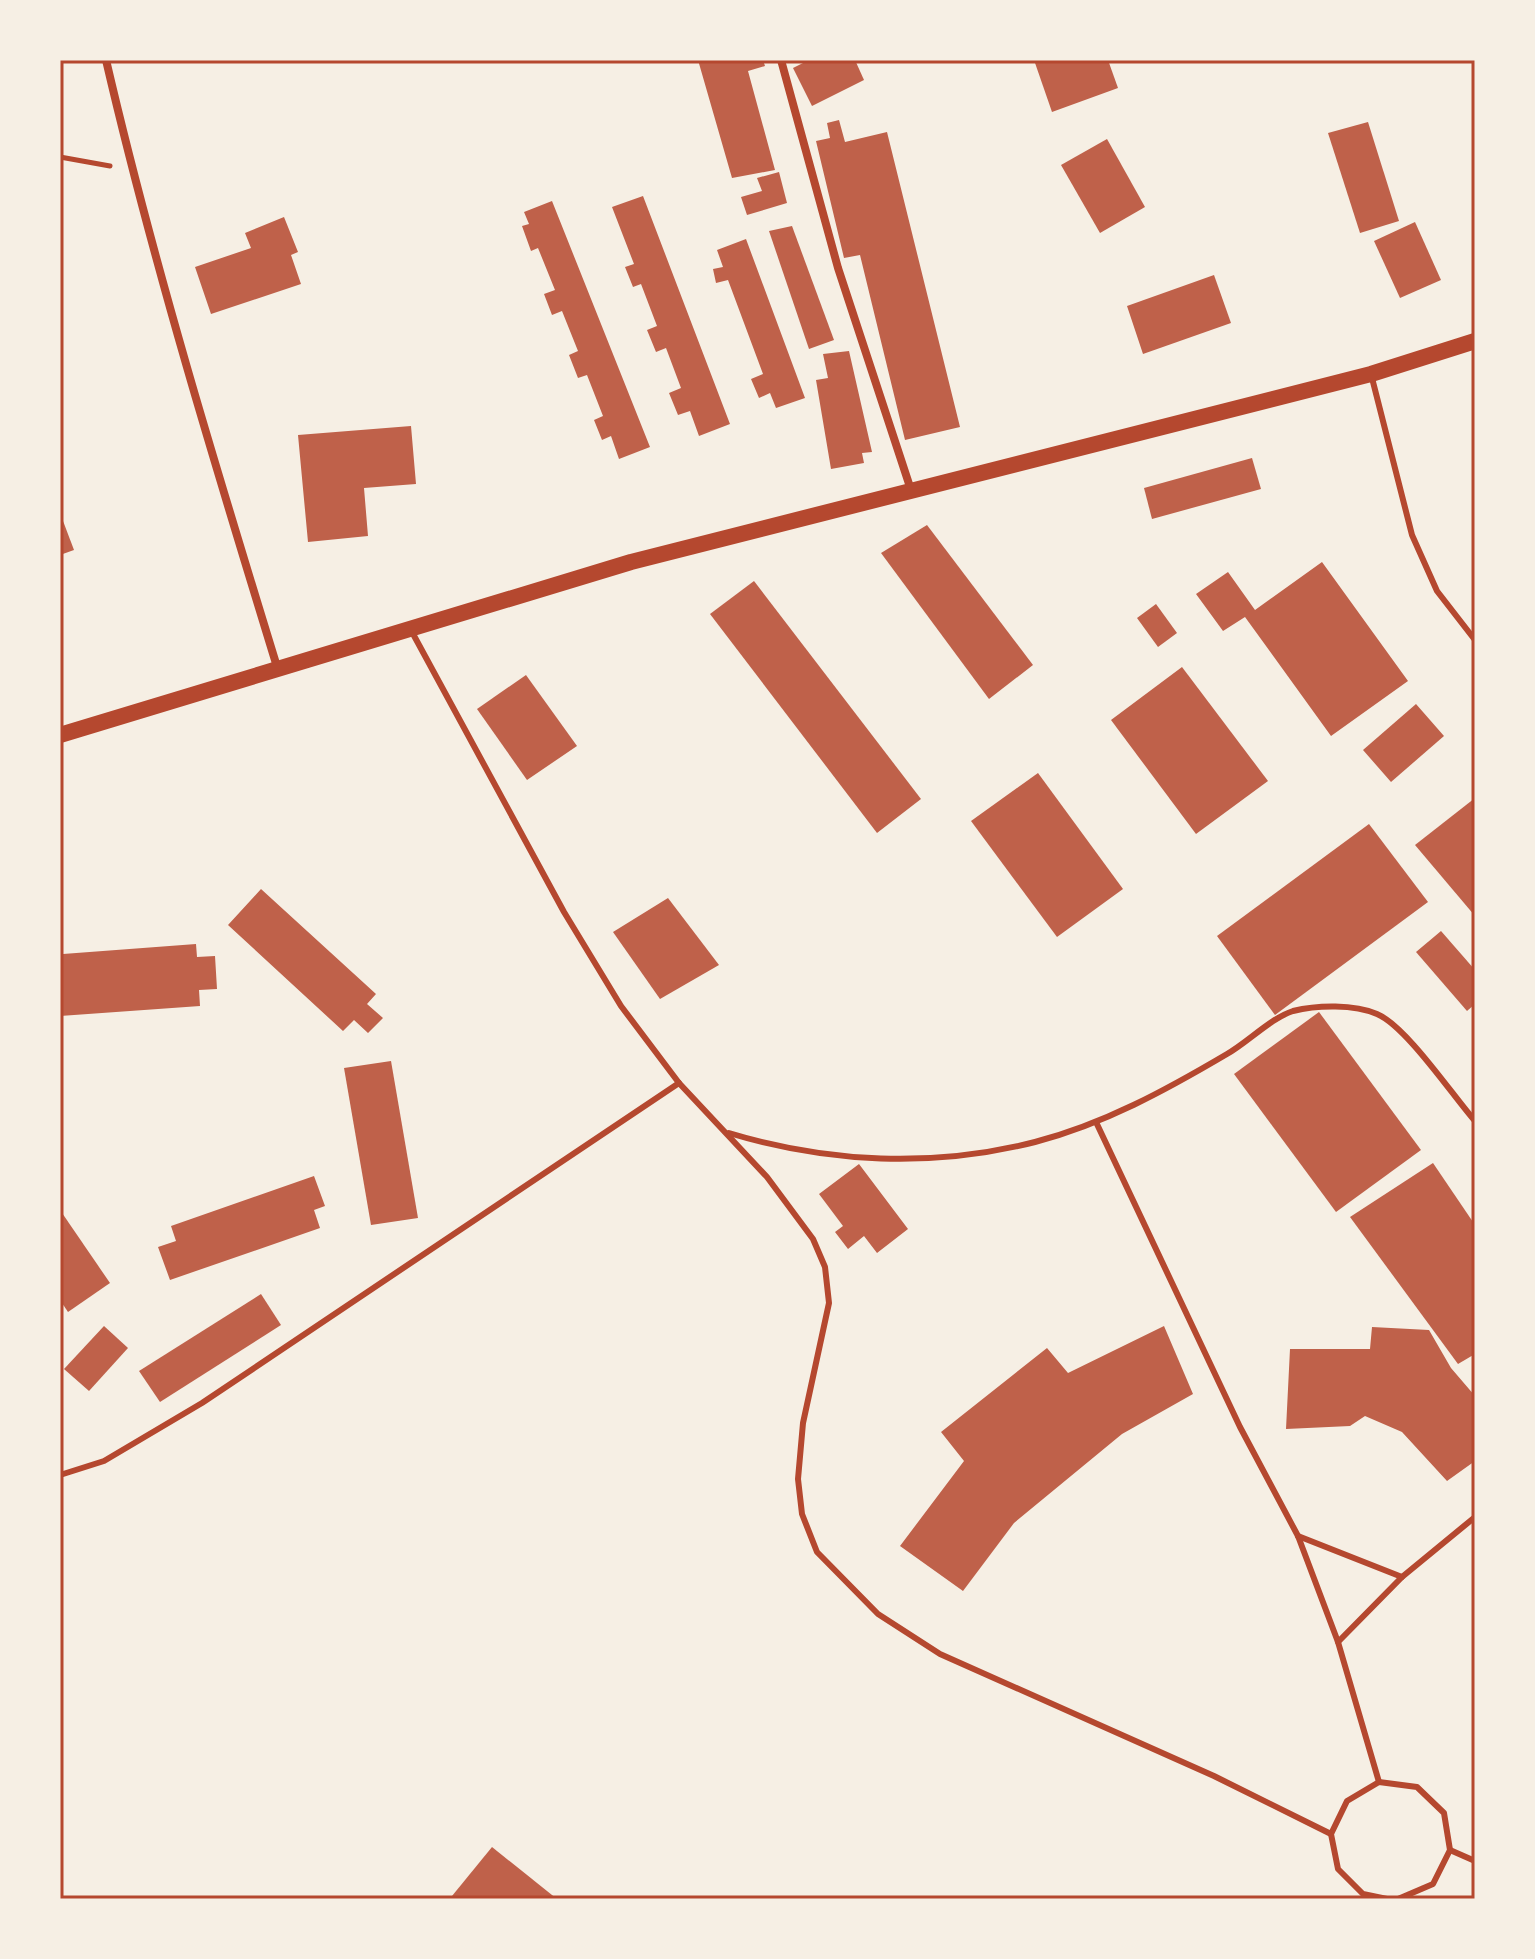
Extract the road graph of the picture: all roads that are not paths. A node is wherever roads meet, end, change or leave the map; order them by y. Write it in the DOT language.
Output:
graph roads {
  1 [pos="106,60"];
  2 [pos="781,60"];
  3 [pos="1475,341"];
  4 [pos="1371,374"];
  5 [pos="911,490"];
  6 [pos="410,629"];
  7 [pos="1475,640"];
  8 [pos="279,670"];
  9 [pos="60,735"];
  10 [pos="679,1083"];
  11 [pos="1475,1121"];
  12 [pos="1096,1122"];
  13 [pos="726,1132"];
  14 [pos="60,1475"];
  15 [pos="1475,1517"];
  16 [pos="1298,1536"];
  17 [pos="1402,1577"];
  18 [pos="1338,1642"];
  19 [pos="1379,1782"];
  20 [pos="1331,1834"];
  21 [pos="1450,1850"];
  22 [pos="1475,1861"];
  23 [pos="1387,1899"];
  24 [pos="1398,1899"];
  1 -- 8 [label="street"];
  2 -- 5 [label="street"];
  3 -- 4 [label="main road"];
  4 -- 5 [label="main road"];
  4 -- 7 [label="lane"];
  5 -- 6 [label="main road"];
  6 -- 8 [label="main road"];
  6 -- 10 [label="lane"];
  8 -- 9 [label="main road"];
  10 -- 13 [label="lane"];
  10 -- 14 [label="lane"];
  11 -- 12 [label="lane"];
  12 -- 13 [label="lane"];
  12 -- 16 [label="lane"];
  13 -- 20 [label="lane"];
  15 -- 17 [label="lane"];
  16 -- 17 [label="lane"];
  16 -- 18 [label="lane"];
  17 -- 18 [label="lane"];
  18 -- 19 [label="lane"];
  19 -- 20 [label="lane"];
  19 -- 21 [label="lane"];
  20 -- 23 [label="lane"];
  21 -- 22 [label="lane"];
  21 -- 24 [label="lane"];
}
